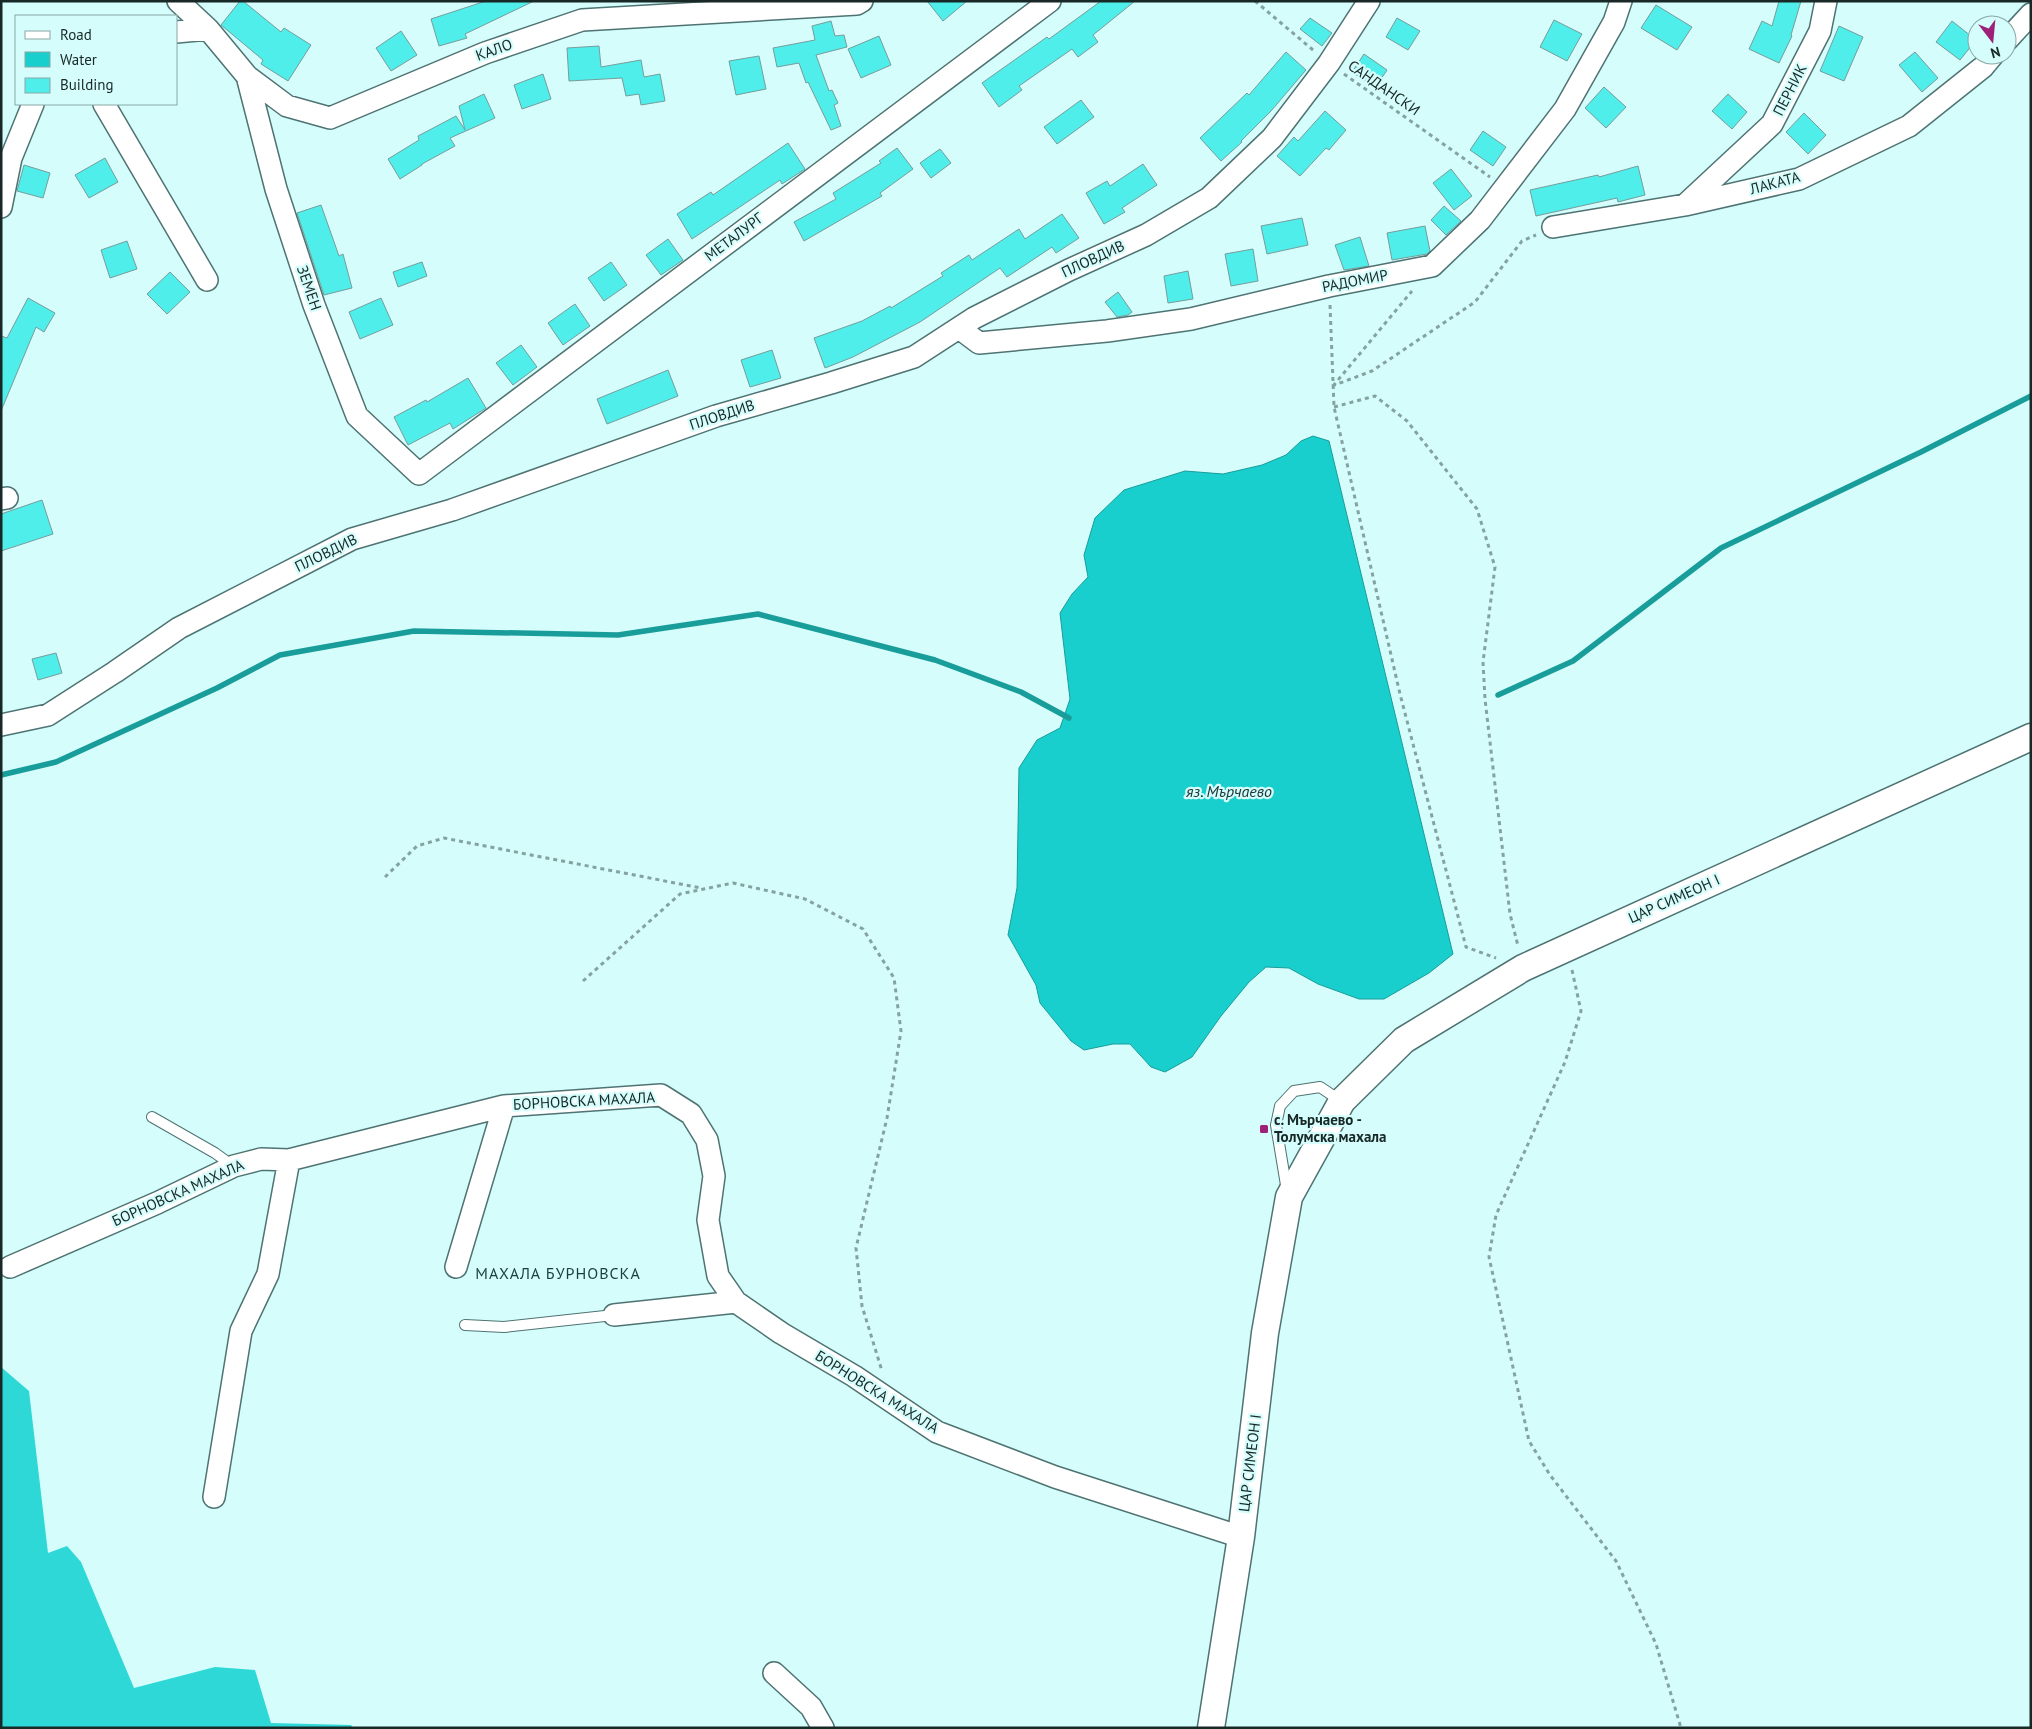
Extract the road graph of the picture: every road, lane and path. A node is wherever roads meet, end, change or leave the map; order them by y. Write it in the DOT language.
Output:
graph roads {
  1 [pos="178,1"];
  2 [pos="862,1"];
  3 [pos="1050,1"];
  4 [pos="1255,1"];
  5 [pos="1369,1"];
  6 [pos="1621,1"];
  7 [pos="1826,1"];
  8 [pos="2031,14"];
  9 [pos="208,29"];
  10 [pos="2017,29"];
  11 [pos="178,32"];
  12 [pos="1330,64"];
  13 [pos="1985,65"];
  14 [pos="247,76"];
  15 [pos="33,105"];
  16 [pos="105,105"];
  17 [pos="1504,187"];
  18 [pos="1685,205"];
  19 [pos="1,207"];
  20 [pos="1553,227"];
  21 [pos="1432,266"];
  22 [pos="207,280"];
  23 [pos="1329,286"];
  24 [pos="959,328"];
  25 [pos="1332,386"];
  26 [pos="1334,407"];
  27 [pos="419,474"];
  28 [pos="1,725"];
  29 [pos="2031,737"];
  30 [pos="385,877"];
  31 [pos="704,889"];
  32 [pos="1567,948"];
  33 [pos="1523,968"];
  34 [pos="583,981"];
  35 [pos="1342,1101"];
  36 [pos="504,1106"];
  37 [pos="152,1117"];
  38 [pos="289,1160"];
  39 [pos="234,1166"];
  40 [pos="1288,1197"];
  41 [pos="10,1267"];
  42 [pos="456,1267"];
  43 [pos="736,1302"];
  44 [pos="614,1315"];
  45 [pos="466,1325"];
  46 [pos="890,1400"];
  47 [pos="214,1498"];
  48 [pos="1241,1538"];
  49 [pos="774,1673"];
  50 [pos="823,1728"];
  51 [pos="1211,1728"];
  52 [pos="1681,1728"];
  1 -- 9 [label="street, КАЛО"];
  2 -- 14 [label="street, КАЛО"];
  3 -- 27 [label="street, МЕТАЛУРГ"];
  4 -- 12 [label="path, САНДАНСКИ"];
  5 -- 12 [label="street, ПЛОВДИВ"];
  6 -- 17 [label="street"];
  7 -- 18 [label="street, ПЕРНИК"];
  8 -- 10 [label="street"];
  9 -- 11 [label="street"];
  9 -- 14 [label="street, КАЛО"];
  12 -- 17 [label="path, САНДАНСКИ"];
  12 -- 24 [label="street, ПЛОВДИВ"];
  13 -- 18 [label="street, ЛАКАТА"];
  14 -- 27 [label="street, ЗЕМЕН"];
  15 -- 19 [label="street"];
  16 -- 22 [label="street"];
  17 -- 21 [label="street"];
  18 -- 20 [label="street, ЛАКАТА"];
  20 -- 25 [label="path"];
  21 -- 23 [label="street, РАДОМИР"];
  21 -- 25 [label="path"];
  23 -- 24 [label="street, РАДОМИР"];
  23 -- 25 [label="path"];
  24 -- 28 [label="street, ПЛОВДИВ"];
  25 -- 26 [label="path"];
  26 -- 33 [label="path"];
  26 -- 33 [label="path"];
  29 -- 32 [label="street, ЦАР СИМЕОН I"];
  30 -- 31 [label="path"];
  31 -- 34 [label="path"];
  31 -- 46 [label="path"];
  32 -- 33 [label="street, ЦАР СИМЕОН I"];
  32 -- 52 [label="path"];
  33 -- 35 [label="street, ЦАР СИМЕОН I"];
  35 -- 40 [label="street, ЦАР СИМЕОН I"];
  35 -- 40 [label="lane"];
  36 -- 38 [label="street, БОРНОВСКА МАХАЛА"];
  36 -- 42 [label="street"];
  36 -- 43 [label="street, БОРНОВСКА МАХАЛА"];
  37 -- 39 [label="lane"];
  38 -- 39 [label="street, БОРНОВСКА МАХАЛА"];
  38 -- 47 [label="street"];
  39 -- 41 [label="street, БОРНОВСКА МАХАЛА"];
  40 -- 48 [label="street, ЦАР СИМЕОН I"];
  43 -- 44 [label="street"];
  43 -- 46 [label="street, БОРНОВСКА МАХАЛА"];
  44 -- 45 [label="lane"];
  46 -- 48 [label="street, БОРНОВСКА МАХАЛА"];
  48 -- 51 [label="street, ЦАР СИМЕОН I"];
  49 -- 50 [label="street"];
}
